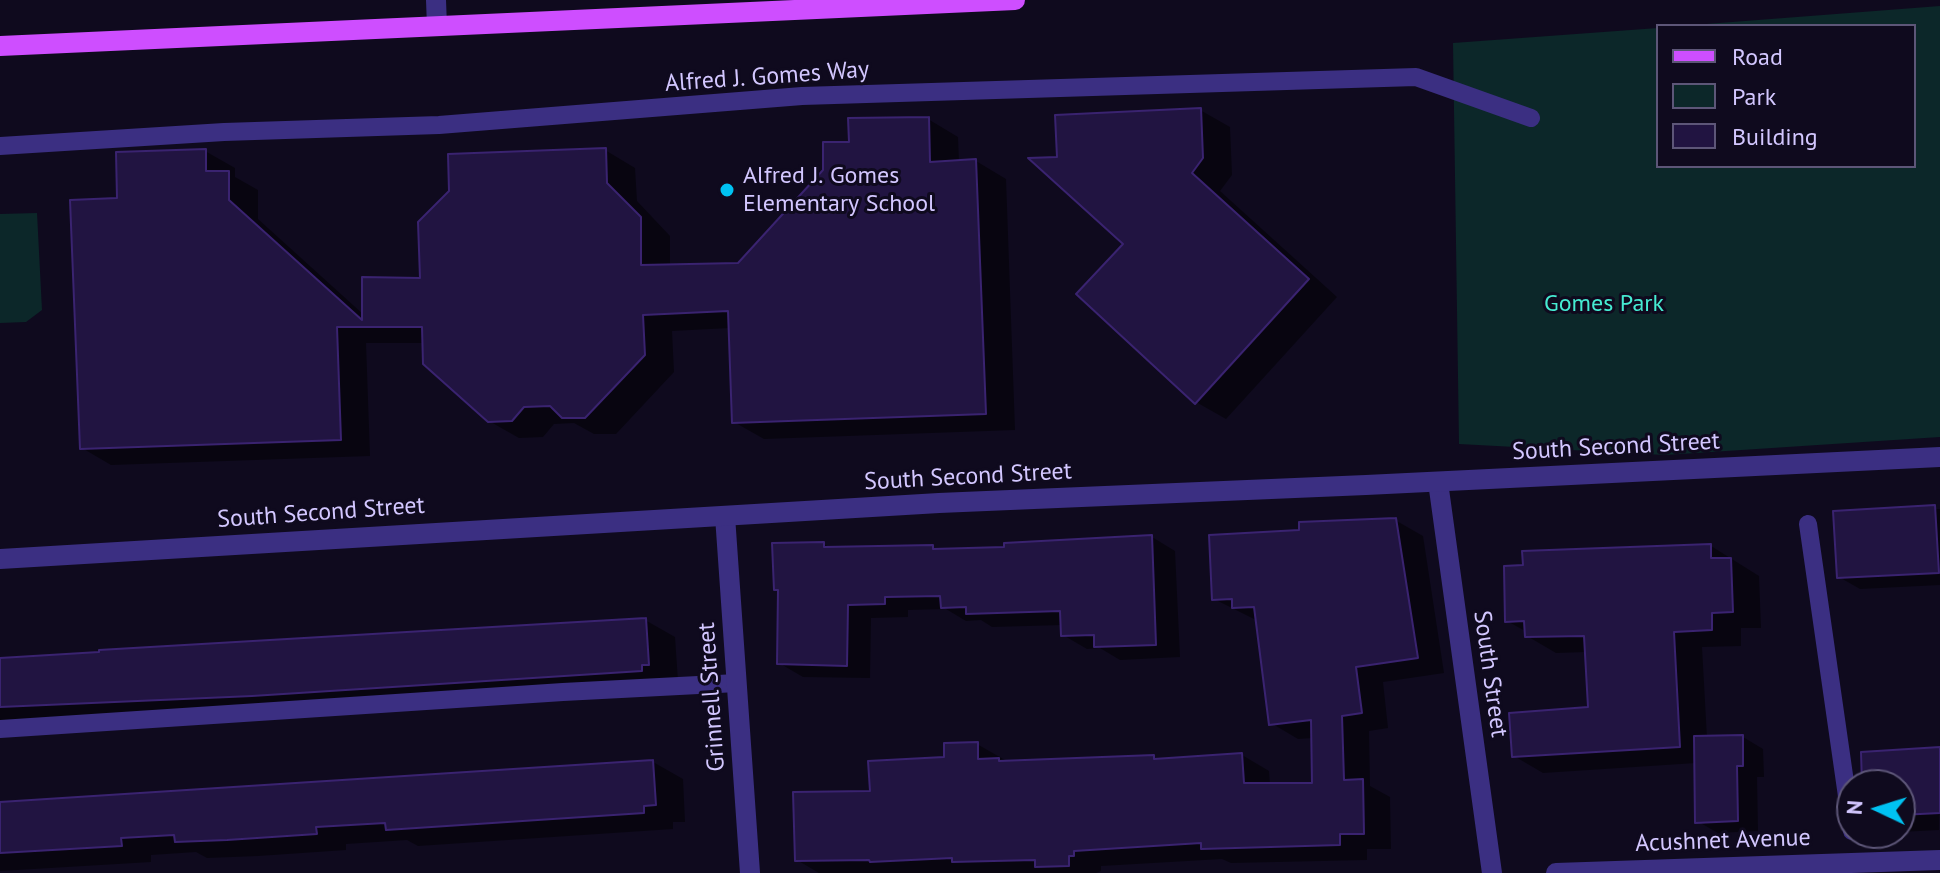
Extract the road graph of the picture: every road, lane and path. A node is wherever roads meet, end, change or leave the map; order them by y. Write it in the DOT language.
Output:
graph roads {
  1 [pos="436,0"];
  2 [pos="1015,0"];
  3 [pos="437,26"];
  4 [pos="0,46"];
  5 [pos="1531,118"];
  6 [pos="0,146"];
  7 [pos="1940,457"];
  8 [pos="1438,482"];
  9 [pos="725,516"];
  10 [pos="1808,524"];
  11 [pos="0,559"];
  12 [pos="737,683"];
  13 [pos="0,729"];
  14 [pos="1843,769"];
  15 [pos="1855,849"];
  16 [pos="1940,860"];
  17 [pos="1857,863"];
  18 [pos="1895,867"];
  19 [pos="750,873"];
  20 [pos="1492,873"];
  21 [pos="1556,873"];
  1 -- 3 [label="street"];
  2 -- 3 [label="main road"];
  3 -- 4 [label="main road"];
  5 -- 6 [label="lane, Alfred J. Gomes Way"];
  7 -- 8 [label="street, South Second Street"];
  8 -- 9 [label="street, South Second Street"];
  8 -- 20 [label="street, South Street"];
  9 -- 11 [label="street, South Second Street"];
  9 -- 12 [label="street, Grinnell Street"];
  10 -- 14 [label="lane"];
  12 -- 13 [label="lane"];
  12 -- 19 [label="street, Grinnell Street"];
  15 -- 17 [label="lane"];
  16 -- 18 [label="street, Acushnet Avenue"];
  17 -- 18 [label="street, Acushnet Avenue"];
  17 -- 21 [label="street, Acushnet Avenue"];
}
